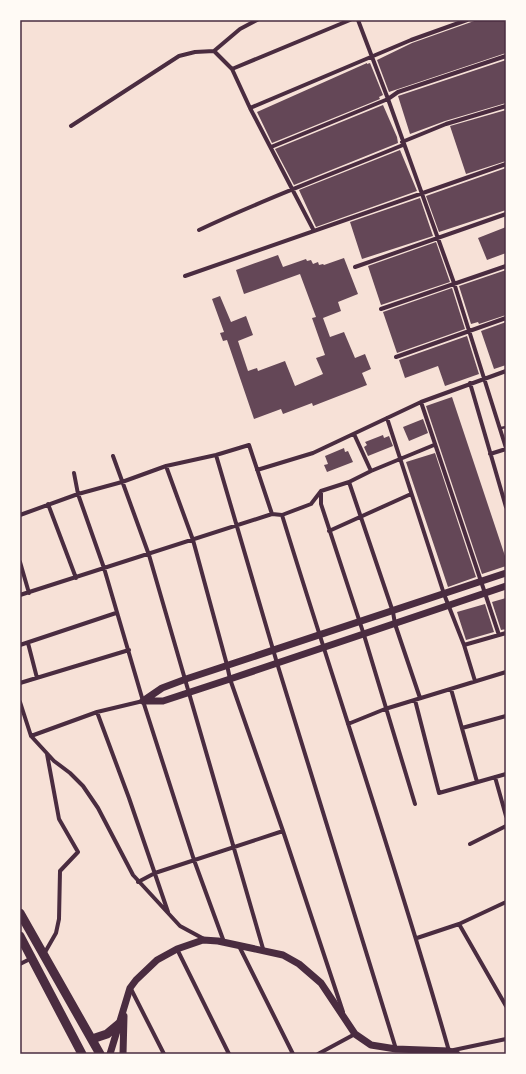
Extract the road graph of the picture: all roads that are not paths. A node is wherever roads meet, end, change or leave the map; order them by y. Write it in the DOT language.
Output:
graph roads {
  1 [pos="257,20"];
  2 [pos="350,20"];
  3 [pos="358,20"];
  4 [pos="467,20"];
  5 [pos="214,51"];
  6 [pos="506,56"];
  7 [pos="372,57"];
  8 [pos="232,69"];
  9 [pos="388,100"];
  10 [pos="506,106"];
  11 [pos="250,108"];
  12 [pos="71,126"];
  13 [pos="403,143"];
  14 [pos="270,147"];
  15 [pos="506,164"];
  16 [pos="294,190"];
  17 [pos="422,193"];
  18 [pos="506,214"];
  19 [pos="199,230"];
  20 [pos="314,231"];
  21 [pos="437,237"];
  22 [pos="506,266"];
  23 [pos="355,267"];
  24 [pos="185,276"];
  25 [pos="454,283"];
  26 [pos="381,309"];
  27 [pos="506,318"];
  28 [pos="470,331"];
  29 [pos="396,357"];
  30 [pos="506,370"];
  31 [pos="485,378"];
  32 [pos="470,383"];
  33 [pos="421,402"];
  34 [pos="387,418"];
  35 [pos="506,426"];
  36 [pos="501,428"];
  37 [pos="354,434"];
  38 [pos="434,445"];
  39 [pos="506,448"];
  40 [pos="490,454"];
  41 [pos="216,455"];
  42 [pos="113,456"];
  43 [pos="401,458"];
  44 [pos="166,466"];
  45 [pos="257,470"];
  46 [pos="371,471"];
  47 [pos="74,473"];
  48 [pos="122,482"];
  49 [pos="349,482"];
  50 [pos="321,491"];
  51 [pos="78,494"];
  52 [pos="411,494"];
  53 [pos="48,504"];
  54 [pos="506,507"];
  55 [pos="272,514"];
  56 [pos="20,515"];
  57 [pos="282,515"];
  58 [pos="361,516"];
  59 [pos="237,526"];
  60 [pos="329,530"];
  61 [pos="193,540"];
  62 [pos="149,555"];
  63 [pos="20,562"];
  64 [pos="104,568"];
  65 [pos="506,573"];
  66 [pos="76,578"];
  67 [pos="480,581"];
  68 [pos="506,586"];
  69 [pos="28,593"];
  70 [pos="485,593"];
  71 [pos="444,594"];
  72 [pos="20,595"];
  73 [pos="449,605"];
  74 [pos="394,612"];
  75 [pos="116,613"];
  76 [pos="360,622"];
  77 [pos="395,624"];
  78 [pos="506,633"];
  79 [pos="364,635"];
  80 [pos="498,635"];
  81 [pos="319,636"];
  82 [pos="28,643"];
  83 [pos="20,645"];
  84 [pos="464,645"];
  85 [pos="323,648"];
  86 [pos="129,650"];
  87 [pos="274,650"];
  88 [pos="277,663"];
  89 [pos="228,665"];
  90 [pos="506,672"];
  91 [pos="37,678"];
  92 [pos="186,679"];
  93 [pos="230,679"];
  94 [pos="475,681"];
  95 [pos="20,683"];
  96 [pos="451,689"];
  97 [pos="188,692"];
  98 [pos="420,698"];
  99 [pos="415,700"];
  100 [pos="143,701"];
  101 [pos="20,702"];
  102 [pos="386,709"];
  103 [pos="97,712"];
  104 [pos="506,716"];
  105 [pos="348,724"];
  106 [pos="462,728"];
  107 [pos="31,736"];
  108 [pos="47,753"];
  109 [pos="506,774"];
  110 [pos="495,777"];
  111 [pos="477,782"];
  112 [pos="415,804"];
  113 [pos="506,816"];
  114 [pos="506,826"];
  115 [pos="283,831"];
  116 [pos="470,844"];
  117 [pos="234,848"];
  118 [pos="194,860"];
  119 [pos="155,873"];
  120 [pos="138,882"];
  121 [pos="506,902"];
  122 [pos="20,913"];
  123 [pos="168,914"];
  124 [pos="459,924"];
  125 [pos="20,936"];
  126 [pos="417,938"];
  127 [pos="206,940"];
  128 [pos="224,942"];
  129 [pos="239,946"];
  130 [pos="177,949"];
  131 [pos="264,952"];
  132 [pos="44,954"];
  133 [pos="32,957"];
  134 [pos="20,964"];
  135 [pos="130,988"];
  136 [pos="506,1006"];
  137 [pos="124,1007"];
  138 [pos="345,1018"];
  139 [pos="119,1024"];
  140 [pos="355,1034"];
  141 [pos="92,1039"];
  142 [pos="506,1039"];
  143 [pos="396,1049"];
  144 [pos="449,1051"];
  145 [pos="82,1054"];
  146 [pos="100,1054"];
  147 [pos="110,1054"];
  148 [pos="123,1054"];
  149 [pos="164,1054"];
  150 [pos="229,1054"];
  151 [pos="292,1054"];
  152 [pos="318,1054"];
  153 [pos="457,1054"];
  1 -- 5 [label="street"];
  2 -- 8 [label="street"];
  3 -- 7 [label="street"];
  4 -- 7 [label="street"];
  5 -- 8 [label="street"];
  5 -- 12 [label="street"];
  6 -- 9 [label="street"];
  7 -- 9 [label="street"];
  7 -- 11 [label="street"];
  8 -- 11 [label="street"];
  9 -- 13 [label="street"];
  9 -- 14 [label="street"];
  10 -- 13 [label="street"];
  11 -- 14 [label="street"];
  13 -- 16 [label="street"];
  13 -- 17 [label="street"];
  14 -- 16 [label="street"];
  15 -- 17 [label="street"];
  16 -- 19 [label="street"];
  16 -- 20 [label="street"];
  17 -- 20 [label="street"];
  17 -- 21 [label="street"];
  18 -- 21 [label="street"];
  20 -- 24 [label="street"];
  21 -- 23 [label="street"];
  21 -- 25 [label="street"];
  22 -- 25 [label="street"];
  25 -- 26 [label="street"];
  25 -- 28 [label="street"];
  27 -- 28 [label="street"];
  28 -- 29 [label="street"];
  28 -- 31 [label="street"];
  30 -- 31 [label="street"];
  31 -- 32 [label="street"];
  31 -- 36 [label="street"];
  32 -- 33 [label="street"];
  32 -- 40 [label="street"];
  33 -- 34 [label="street"];
  33 -- 38 [label="street"];
  34 -- 37 [label="street"];
  34 -- 43 [label="street"];
  35 -- 36 [label="lane"];
  36 -- 39 [label="street"];
  37 -- 45 [label="street"];
  37 -- 46 [label="street"];
  38 -- 43 [label="street"];
  38 -- 67 [label="street"];
  39 -- 40 [label="street"];
  40 -- 54 [label="street"];
  41 -- 44 [label="street"];
  41 -- 45 [label="street"];
  41 -- 59 [label="street"];
  42 -- 48 [label="street"];
  43 -- 46 [label="street"];
  43 -- 52 [label="street"];
  44 -- 48 [label="street"];
  44 -- 61 [label="street"];
  45 -- 55 [label="street"];
  46 -- 49 [label="street"];
  47 -- 51 [label="street"];
  48 -- 51 [label="street"];
  48 -- 62 [label="street"];
  49 -- 50 [label="street"];
  49 -- 58 [label="street"];
  50 -- 57 [label="street"];
  50 -- 60 [label="street"];
  51 -- 53 [label="street"];
  51 -- 64 [label="street"];
  52 -- 58 [label="street"];
  52 -- 71 [label="street"];
  53 -- 56 [label="street"];
  53 -- 66 [label="street"];
  55 -- 57 [label="street"];
  55 -- 59 [label="street"];
  57 -- 81 [label="street"];
  58 -- 60 [label="street"];
  58 -- 74 [label="street"];
  59 -- 61 [label="street"];
  59 -- 87 [label="street"];
  60 -- 76 [label="street"];
  61 -- 62 [label="street"];
  61 -- 89 [label="street"];
  62 -- 64 [label="street"];
  62 -- 92 [label="street"];
  63 -- 69 [label="street"];
  64 -- 66 [label="street"];
  64 -- 75 [label="street"];
  65 -- 67 [label="main road"];
  66 -- 69 [label="street"];
  67 -- 70 [label="street"];
  67 -- 71 [label="main road"];
  68 -- 70 [label="main road"];
  69 -- 72 [label="street"];
  70 -- 73 [label="main road"];
  70 -- 80 [label="street"];
  71 -- 73 [label="street"];
  71 -- 74 [label="main road"];
  73 -- 77 [label="main road"];
  73 -- 84 [label="street"];
  74 -- 76 [label="main road"];
  74 -- 77 [label="street"];
  75 -- 82 [label="street"];
  75 -- 86 [label="street"];
  76 -- 79 [label="street"];
  76 -- 81 [label="main road"];
  77 -- 79 [label="main road"];
  77 -- 98 [label="street"];
  78 -- 80 [label="street"];
  79 -- 85 [label="main road"];
  79 -- 102 [label="street"];
  80 -- 84 [label="street"];
  81 -- 85 [label="street"];
  81 -- 87 [label="main road"];
  82 -- 83 [label="street"];
  82 -- 91 [label="street"];
  84 -- 94 [label="street"];
  85 -- 88 [label="main road"];
  85 -- 105 [label="street"];
  86 -- 91 [label="street"];
  86 -- 100 [label="street"];
  87 -- 88 [label="street"];
  87 -- 89 [label="main road"];
  88 -- 93 [label="main road"];
  88 -- 143 [label="street"];
  89 -- 92 [label="main road"];
  89 -- 93 [label="street"];
  90 -- 94 [label="street"];
  91 -- 95 [label="street"];
  92 -- 97 [label="street"];
  92 -- 100 [label="main road"];
  93 -- 97 [label="main road"];
  93 -- 115 [label="street"];
  94 -- 96 [label="street"];
  96 -- 98 [label="street"];
  96 -- 106 [label="street"];
  97 -- 100 [label="main road"];
  97 -- 117 [label="street"];
  98 -- 99 [label="street"];
  99 -- 102 [label="street"];
  99 -- 111 [label="street"];
  100 -- 103 [label="street"];
  100 -- 118 [label="street"];
  101 -- 107 [label="street"];
  102 -- 105 [label="street"];
  102 -- 112 [label="street"];
  103 -- 107 [label="street"];
  103 -- 119 [label="street"];
  104 -- 106 [label="street"];
  105 -- 126 [label="street"];
  106 -- 111 [label="street"];
  107 -- 108 [label="street"];
  108 -- 120 [label="street"];
  108 -- 132 [label="street"];
  109 -- 110 [label="street"];
  110 -- 111 [label="street"];
  110 -- 113 [label="street"];
  114 -- 116 [label="street"];
  115 -- 117 [label="street"];
  115 -- 138 [label="street"];
  117 -- 118 [label="street"];
  117 -- 131 [label="street"];
  118 -- 119 [label="street"];
  118 -- 128 [label="street"];
  119 -- 120 [label="street"];
  119 -- 123 [label="street"];
  120 -- 123 [label="street"];
  121 -- 124 [label="street"];
  122 -- 132 [label="highway"];
  123 -- 127 [label="street"];
  124 -- 126 [label="street"];
  124 -- 136 [label="street"];
  125 -- 133 [label="highway"];
  126 -- 144 [label="street"];
  127 -- 128 [label="main road"];
  127 -- 130 [label="main road"];
  128 -- 129 [label="main road"];
  129 -- 131 [label="main road"];
  129 -- 151 [label="street"];
  130 -- 135 [label="main road"];
  130 -- 150 [label="street"];
  131 -- 138 [label="main road"];
  132 -- 141 [label="highway"];
  133 -- 134 [label="street"];
  133 -- 145 [label="highway"];
  135 -- 137 [label="main road"];
  135 -- 149 [label="street"];
  137 -- 139 [label="main road"];
  137 -- 148 [label="main road"];
  138 -- 140 [label="main road"];
  139 -- 141 [label="highway"];
  139 -- 147 [label="main road"];
  140 -- 143 [label="main road"];
  140 -- 152 [label="street"];
  141 -- 146 [label="highway"];
  142 -- 144 [label="street"];
  143 -- 144 [label="main road"];
  144 -- 153 [label="main road"];
}
